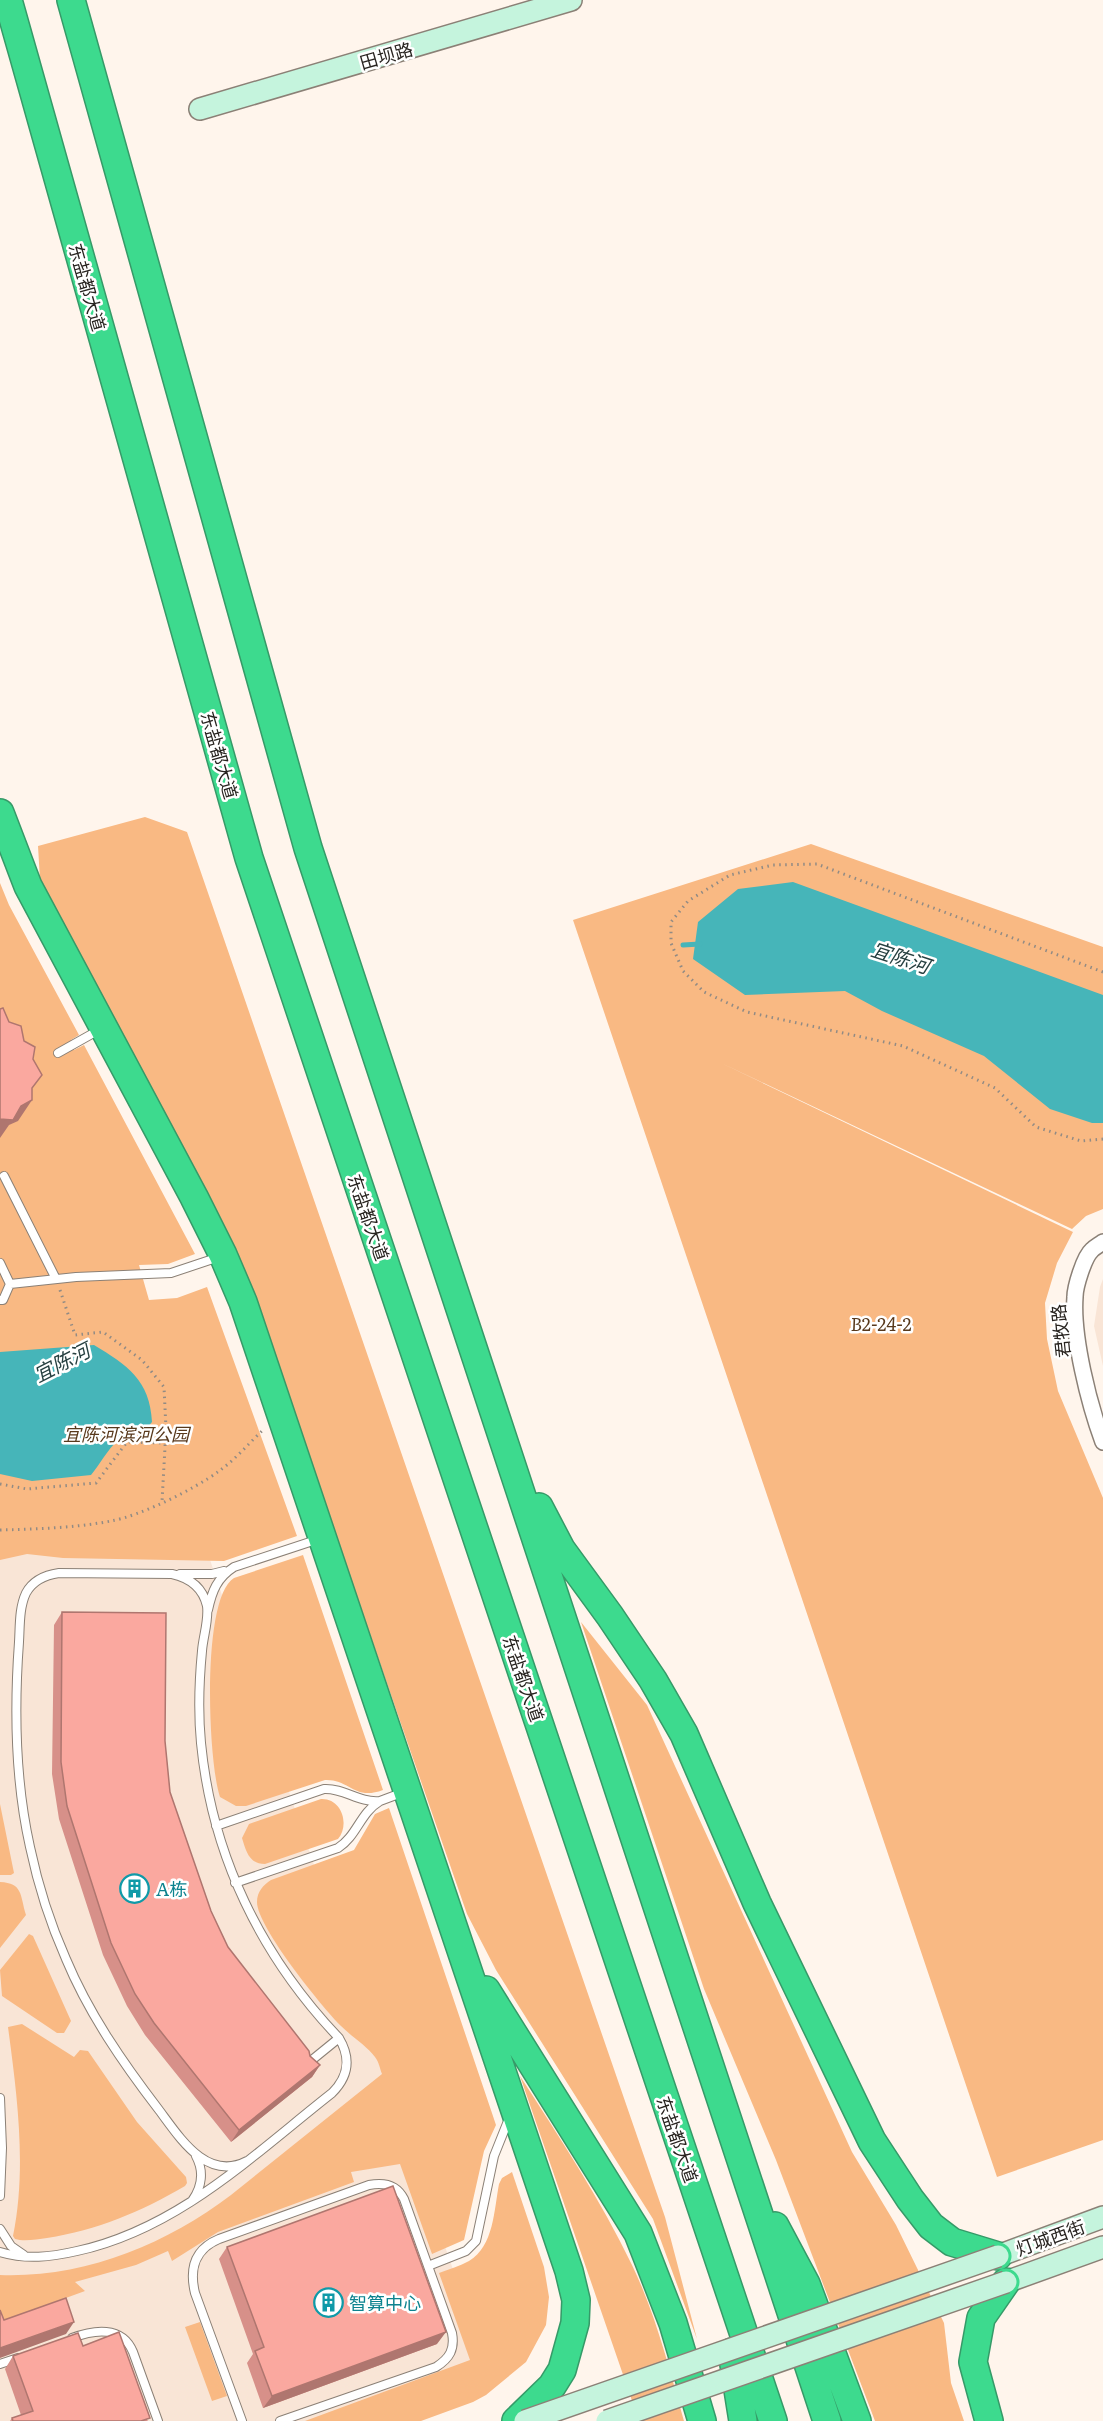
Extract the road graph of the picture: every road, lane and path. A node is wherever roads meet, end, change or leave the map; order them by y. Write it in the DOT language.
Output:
graph roads {
  1 [pos="8,0"];
  2 [pos="71,0"];
  3 [pos="571,0"];
  4 [pos="200,109"];
  5 [pos="0,813"];
  6 [pos="1103,972"];
  7 [pos="103,1028"];
  8 [pos="58,1053"];
  9 [pos="1103,1139"];
  10 [pos="4,1176"];
  11 [pos="1103,1242"];
  12 [pos="223,1255"];
  13 [pos="0,1263"];
  14 [pos="56,1279"];
  15 [pos="10,1284"];
  16 [pos="0,1300"];
  17 [pos="281,1412"];
  18 [pos="502,1437"];
  19 [pos="1103,1442"];
  20 [pos="165,1443"];
  21 [pos="0,1484"];
  22 [pos="162,1502"];
  23 [pos="0,1530"];
  24 [pos="323,1537"];
  25 [pos="234,1567"];
  26 [pos="172,1574"];
  27 [pos="207,1617"];
  28 [pos="408,1791"];
  29 [pos="380,1801"];
  30 [pos="216,1826"];
  31 [pos="236,1883"];
  32 [pos="460,1945"];
  33 [pos="339,2038"];
  34 [pos="306,2065"];
  35 [pos="0,2098"];
  36 [pos="514,2108"];
  37 [pos="194,2152"];
  38 [pos="739,2156"];
  39 [pos="247,2161"];
  40 [pos="0,2196"];
  41 [pos="186,2207"];
  42 [pos="1103,2217"];
  43 [pos="0,2229"];
  44 [pos="1103,2247"];
  45 [pos="0,2252"];
  46 [pos="716,2253"];
  47 [pos="998,2256"];
  48 [pos="37,2258"];
  49 [pos="428,2266"];
  50 [pos="1006,2282"];
  51 [pos="65,2341"];
  52 [pos="22,2356"];
  53 [pos="0,2364"];
  54 [pos="158,2421"];
  55 [pos="242,2421"];
  56 [pos="280,2421"];
  57 [pos="516,2421"];
  58 [pos="525,2421"];
  59 [pos="607,2421"];
  60 [pos="702,2421"];
  61 [pos="743,2421"];
  62 [pos="773,2421"];
  63 [pos="827,2421"];
  64 [pos="857,2421"];
  65 [pos="989,2421"];
  1 -- 46 [label="highway, 东盐都大道"];
  2 -- 18 [label="highway"];
  3 -- 4 [label="street, 田坝路"];
  5 -- 7 [label="highway"];
  6 -- 9 [label="path"];
  7 -- 8 [label="lane"];
  7 -- 12 [label="highway"];
  10 -- 14 [label="lane"];
  11 -- 19 [label="street, 君牧路"];
  12 -- 14 [label="lane"];
  12 -- 17 [label="highway"];
  13 -- 15 [label="lane"];
  14 -- 15 [label="lane"];
  14 -- 20 [label="path"];
  15 -- 16 [label="lane"];
  17 -- 22 [label="path"];
  17 -- 24 [label="highway"];
  18 -- 38 [label="highway"];
  18 -- 47 [label="highway"];
  20 -- 21 [label="path"];
  20 -- 22 [label="path"];
  22 -- 23 [label="path"];
  24 -- 25 [label="lane"];
  24 -- 28 [label="highway"];
  25 -- 26 [label="lane"];
  25 -- 27 [label="lane"];
  26 -- 27 [label="lane"];
  26 -- 37 [label="lane"];
  27 -- 30 [label="lane"];
  28 -- 29 [label="lane"];
  28 -- 32 [label="highway"];
  29 -- 30 [label="lane"];
  29 -- 31 [label="lane"];
  30 -- 31 [label="lane"];
  31 -- 33 [label="lane"];
  32 -- 36 [label="highway"];
  32 -- 60 [label="highway"];
  33 -- 34 [label="lane"];
  33 -- 39 [label="lane"];
  35 -- 40 [label="lane"];
  36 -- 49 [label="lane"];
  36 -- 57 [label="highway"];
  37 -- 39 [label="lane"];
  37 -- 41 [label="lane"];
  38 -- 63 [label="highway"];
  38 -- 64 [label="highway"];
  39 -- 41 [label="lane"];
  41 -- 48 [label="lane"];
  42 -- 47 [label="street, 灯城西街"];
  43 -- 48 [label="lane"];
  44 -- 50 [label="street, 灯城西街"];
  45 -- 48 [label="lane"];
  46 -- 61 [label="highway"];
  46 -- 62 [label="highway, 东盐都大道"];
  47 -- 58 [label="street, 灯城西街, bridge"];
  49 -- 55 [label="lane"];
  49 -- 56 [label="lane"];
  50 -- 59 [label="street, 灯城西街, bridge"];
  50 -- 65 [label="highway"];
  51 -- 54 [label="lane"];
  52 -- 53 [label="lane"];
}
